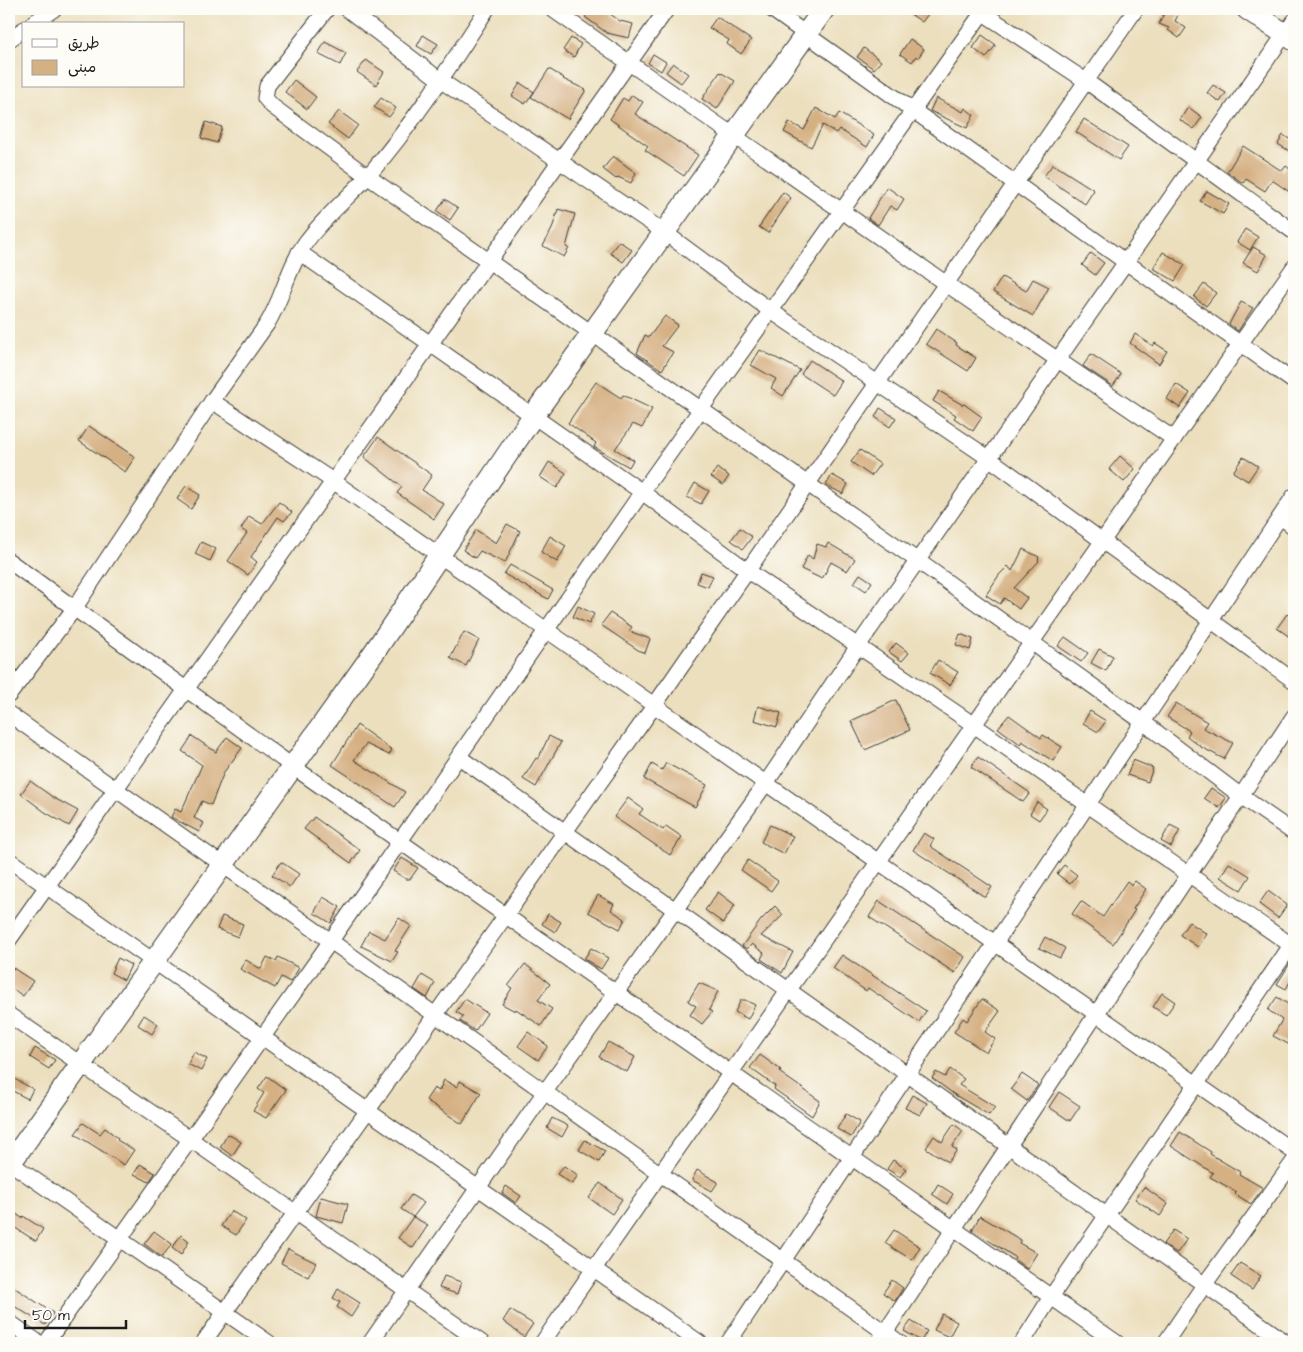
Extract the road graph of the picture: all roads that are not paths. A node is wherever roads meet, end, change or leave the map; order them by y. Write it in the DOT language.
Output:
graph roads {
  1 [pos="54,9"];
  2 [pos="327,9"];
  3 [pos="347,9"];
  4 [pos="487,9"];
  5 [pos="552,9"];
  6 [pos="666,9"];
  7 [pos="771,9"];
  8 [pos="824,9"];
  9 [pos="1136,9"];
  10 [pos="1247,9"];
  11 [pos="981,10"];
  12 [pos="35,22"];
  13 [pos="22,30"];
  14 [pos="1291,31"];
  15 [pos="805,33"];
  16 [pos="9,40"];
  17 [pos="629,61"];
  18 [pos="440,80"];
  19 [pos="1086,81"];
  20 [pos="913,110"];
  21 [pos="734,135"];
  22 [pos="560,160"];
  23 [pos="1196,161"];
  24 [pos="368,176"];
  25 [pos="1015,183"];
  26 [pos="842,211"];
  27 [pos="664,232"];
  28 [pos="1294,232"];
  29 [pos="300,252"];
  30 [pos="488,261"];
  31 [pos="1126,262"];
  32 [pos="1294,267"];
  33 [pos="945,283"];
  34 [pos="771,311"];
  35 [pos="592,334"];
  36 [pos="430,343"];
  37 [pos="1241,344"];
  38 [pos="1058,361"];
  39 [pos="878,382"];
  40 [pos="1294,382"];
  41 [pos="212,401"];
  42 [pos="701,409"];
  43 [pos="533,416"];
  44 [pos="1174,439"];
  45 [pos="990,459"];
  46 [pos="333,481"];
  47 [pos="809,484"];
  48 [pos="642,492"];
  49 [pos="1294,496"];
  50 [pos="1280,517"];
  51 [pos="1294,527"];
  52 [pos="1102,542"];
  53 [pos="440,557"];
  54 [pos="9,561"];
  55 [pos="918,561"];
  56 [pos="748,571"];
  57 [pos="74,609"];
  58 [pos="1211,621"];
  59 [pos="546,631"];
  60 [pos="1032,643"];
  61 [pos="858,646"];
  62 [pos="1294,681"];
  63 [pos="186,690"];
  64 [pos="9,694"];
  65 [pos="654,706"];
  66 [pos="9,714"];
  67 [pos="1294,716"];
  68 [pos="1143,722"];
  69 [pos="974,725"];
  70 [pos="459,757"];
  71 [pos="292,766"];
  72 [pos="766,783"];
  73 [pos="115,789"];
  74 [pos="1241,796"];
  75 [pos="1088,805"];
  76 [pos="565,832"];
  77 [pos="1294,833"];
  78 [pos="400,841"];
  79 [pos="9,860"];
  80 [pos="878,862"];
  81 [pos="222,866"];
  82 [pos="1189,874"];
  83 [pos="46,886"];
  84 [pos="675,910"];
  85 [pos="506,915"];
  86 [pos="9,940"];
  87 [pos="330,942"];
  88 [pos="996,943"];
  89 [pos="1293,944"];
  90 [pos="154,962"];
  91 [pos="788,990"];
  92 [pos="616,992"];
  93 [pos="1096,1014"];
  94 [pos="9,1015"];
  95 [pos="435,1016"];
  96 [pos="263,1036"];
  97 [pos="81,1065"];
  98 [pos="731,1073"];
  99 [pos="908,1074"];
  100 [pos="1197,1084"];
  101 [pos="544,1093"];
  102 [pos="369,1110"];
  103 [pos="190,1139"];
  104 [pos="1009,1146"];
  105 [pos="1294,1152"];
  106 [pos="852,1158"];
  107 [pos="1294,1162"];
  108 [pos="9,1163"];
  109 [pos="660,1174"];
  110 [pos="478,1187"];
  111 [pos="296,1213"];
  112 [pos="1107,1215"];
  113 [pos="954,1229"];
  114 [pos="120,1238"];
  115 [pos="783,1261"];
  116 [pos="594,1269"];
  117 [pos="1204,1285"];
  118 [pos="406,1290"];
  119 [pos="1051,1297"];
  120 [pos="225,1312"];
  121 [pos="9,1322"];
  122 [pos="881,1338"];
  123 [pos="39,1343"];
  124 [pos="46,1343"];
  125 [pos="203,1343"];
  126 [pos="269,1343"];
  127 [pos="370,1343"];
  128 [pos="482,1343"];
  129 [pos="542,1343"];
  130 [pos="700,1343"];
  131 [pos="728,1343"];
  132 [pos="900,1343"];
  133 [pos="1022,1343"];
  134 [pos="1117,1343"];
  135 [pos="1164,1343"];
  136 [pos="1287,1343"];
  1 -- 12 [label="street"];
  2 -- 24 [label="street"];
  3 -- 18 [label="street"];
  4 -- 18 [label="street"];
  5 -- 17 [label="street"];
  6 -- 17 [label="street"];
  7 -- 15 [label="street"];
  8 -- 15 [label="main road"];
  9 -- 19 [label="street"];
  10 -- 14 [label="main road"];
  11 -- 19 [label="street"];
  11 -- 20 [label="street"];
  13 -- 16 [label="street"];
  14 -- 23 [label="street"];
  15 -- 20 [label="street"];
  15 -- 21 [label="main road"];
  17 -- 21 [label="street"];
  17 -- 22 [label="street"];
  18 -- 22 [label="street"];
  18 -- 24 [label="street"];
  19 -- 23 [label="street"];
  19 -- 25 [label="street"];
  20 -- 25 [label="street"];
  20 -- 26 [label="street"];
  21 -- 26 [label="street"];
  21 -- 27 [label="main road"];
  22 -- 27 [label="street"];
  22 -- 30 [label="street"];
  23 -- 28 [label="street"];
  23 -- 31 [label="street"];
  24 -- 29 [label="street"];
  24 -- 30 [label="street"];
  25 -- 31 [label="street"];
  25 -- 33 [label="street"];
  26 -- 33 [label="street"];
  26 -- 34 [label="street"];
  27 -- 34 [label="street"];
  27 -- 35 [label="main road"];
  29 -- 36 [label="street"];
  29 -- 41 [label="street"];
  30 -- 35 [label="street"];
  30 -- 36 [label="street"];
  31 -- 37 [label="street"];
  31 -- 38 [label="street"];
  32 -- 37 [label="street"];
  33 -- 38 [label="street"];
  33 -- 39 [label="street"];
  34 -- 39 [label="street"];
  34 -- 42 [label="street"];
  35 -- 42 [label="street"];
  35 -- 43 [label="main road"];
  36 -- 43 [label="street"];
  36 -- 46 [label="street"];
  37 -- 40 [label="street"];
  37 -- 44 [label="street"];
  38 -- 44 [label="street"];
  38 -- 45 [label="street"];
  39 -- 45 [label="street"];
  39 -- 47 [label="street"];
  41 -- 46 [label="street"];
  41 -- 57 [label="street"];
  42 -- 47 [label="street"];
  42 -- 48 [label="street"];
  43 -- 48 [label="street"];
  43 -- 53 [label="main road"];
  44 -- 52 [label="street"];
  45 -- 52 [label="street"];
  45 -- 55 [label="street"];
  46 -- 53 [label="street"];
  46 -- 63 [label="street"];
  47 -- 55 [label="street"];
  47 -- 56 [label="street"];
  48 -- 56 [label="street"];
  48 -- 59 [label="street"];
  49 -- 50 [label="street"];
  50 -- 51 [label="street"];
  50 -- 58 [label="street"];
  52 -- 58 [label="street"];
  52 -- 60 [label="street"];
  53 -- 59 [label="street"];
  53 -- 71 [label="main road"];
  54 -- 57 [label="street"];
  55 -- 60 [label="street"];
  55 -- 61 [label="street"];
  56 -- 61 [label="street"];
  56 -- 65 [label="street"];
  57 -- 63 [label="street"];
  57 -- 64 [label="street"];
  58 -- 62 [label="street"];
  58 -- 68 [label="street"];
  59 -- 65 [label="street"];
  59 -- 70 [label="street"];
  60 -- 68 [label="street"];
  60 -- 69 [label="street"];
  61 -- 69 [label="street"];
  61 -- 72 [label="street"];
  63 -- 71 [label="street"];
  63 -- 73 [label="street"];
  65 -- 72 [label="street"];
  65 -- 76 [label="street"];
  66 -- 73 [label="street"];
  67 -- 74 [label="street"];
  68 -- 74 [label="street"];
  68 -- 75 [label="street"];
  69 -- 75 [label="street"];
  69 -- 80 [label="street"];
  70 -- 76 [label="street"];
  70 -- 78 [label="street"];
  71 -- 78 [label="street"];
  71 -- 81 [label="main road"];
  72 -- 80 [label="street"];
  72 -- 84 [label="street"];
  73 -- 81 [label="street"];
  73 -- 83 [label="street"];
  74 -- 77 [label="street"];
  74 -- 82 [label="street"];
  75 -- 82 [label="street"];
  75 -- 88 [label="street"];
  76 -- 84 [label="street"];
  76 -- 85 [label="street"];
  78 -- 85 [label="street"];
  78 -- 87 [label="street"];
  79 -- 83 [label="street"];
  80 -- 88 [label="street"];
  80 -- 91 [label="street"];
  81 -- 87 [label="street"];
  81 -- 90 [label="main road"];
  82 -- 89 [label="street"];
  82 -- 93 [label="street"];
  83 -- 86 [label="street"];
  83 -- 90 [label="street"];
  84 -- 91 [label="street"];
  84 -- 92 [label="street"];
  85 -- 92 [label="street"];
  85 -- 95 [label="street"];
  87 -- 95 [label="street"];
  87 -- 96 [label="street"];
  88 -- 93 [label="street"];
  88 -- 99 [label="street"];
  89 -- 100 [label="street"];
  90 -- 96 [label="street"];
  90 -- 97 [label="main road"];
  91 -- 98 [label="street"];
  91 -- 99 [label="street"];
  92 -- 98 [label="street"];
  92 -- 101 [label="street"];
  93 -- 100 [label="street"];
  93 -- 104 [label="street"];
  94 -- 97 [label="street"];
  95 -- 101 [label="street"];
  95 -- 102 [label="street"];
  96 -- 102 [label="street"];
  96 -- 103 [label="street"];
  97 -- 103 [label="street"];
  97 -- 108 [label="main road"];
  98 -- 106 [label="street"];
  98 -- 109 [label="street"];
  99 -- 104 [label="street"];
  99 -- 106 [label="street"];
  100 -- 105 [label="street"];
  100 -- 112 [label="street"];
  101 -- 109 [label="street"];
  101 -- 110 [label="street"];
  102 -- 110 [label="street"];
  102 -- 111 [label="street"];
  103 -- 111 [label="street"];
  103 -- 114 [label="street"];
  104 -- 112 [label="street"];
  104 -- 113 [label="street"];
  106 -- 113 [label="street"];
  106 -- 115 [label="street"];
  107 -- 117 [label="street"];
  108 -- 114 [label="street"];
  109 -- 115 [label="street"];
  109 -- 116 [label="street"];
  110 -- 116 [label="street"];
  110 -- 118 [label="street"];
  111 -- 118 [label="street"];
  111 -- 120 [label="street"];
  112 -- 117 [label="street"];
  112 -- 119 [label="street"];
  113 -- 119 [label="street"];
  113 -- 122 [label="street"];
  114 -- 120 [label="street"];
  114 -- 124 [label="street"];
  115 -- 122 [label="street"];
  115 -- 131 [label="street"];
  116 -- 129 [label="street"];
  116 -- 130 [label="street"];
  117 -- 135 [label="street"];
  117 -- 136 [label="street"];
  118 -- 127 [label="street"];
  118 -- 128 [label="street"];
  119 -- 133 [label="street"];
  119 -- 134 [label="street"];
  120 -- 125 [label="street"];
  120 -- 126 [label="street"];
  121 -- 123 [label="street"];
  122 -- 132 [label="street"];
}
